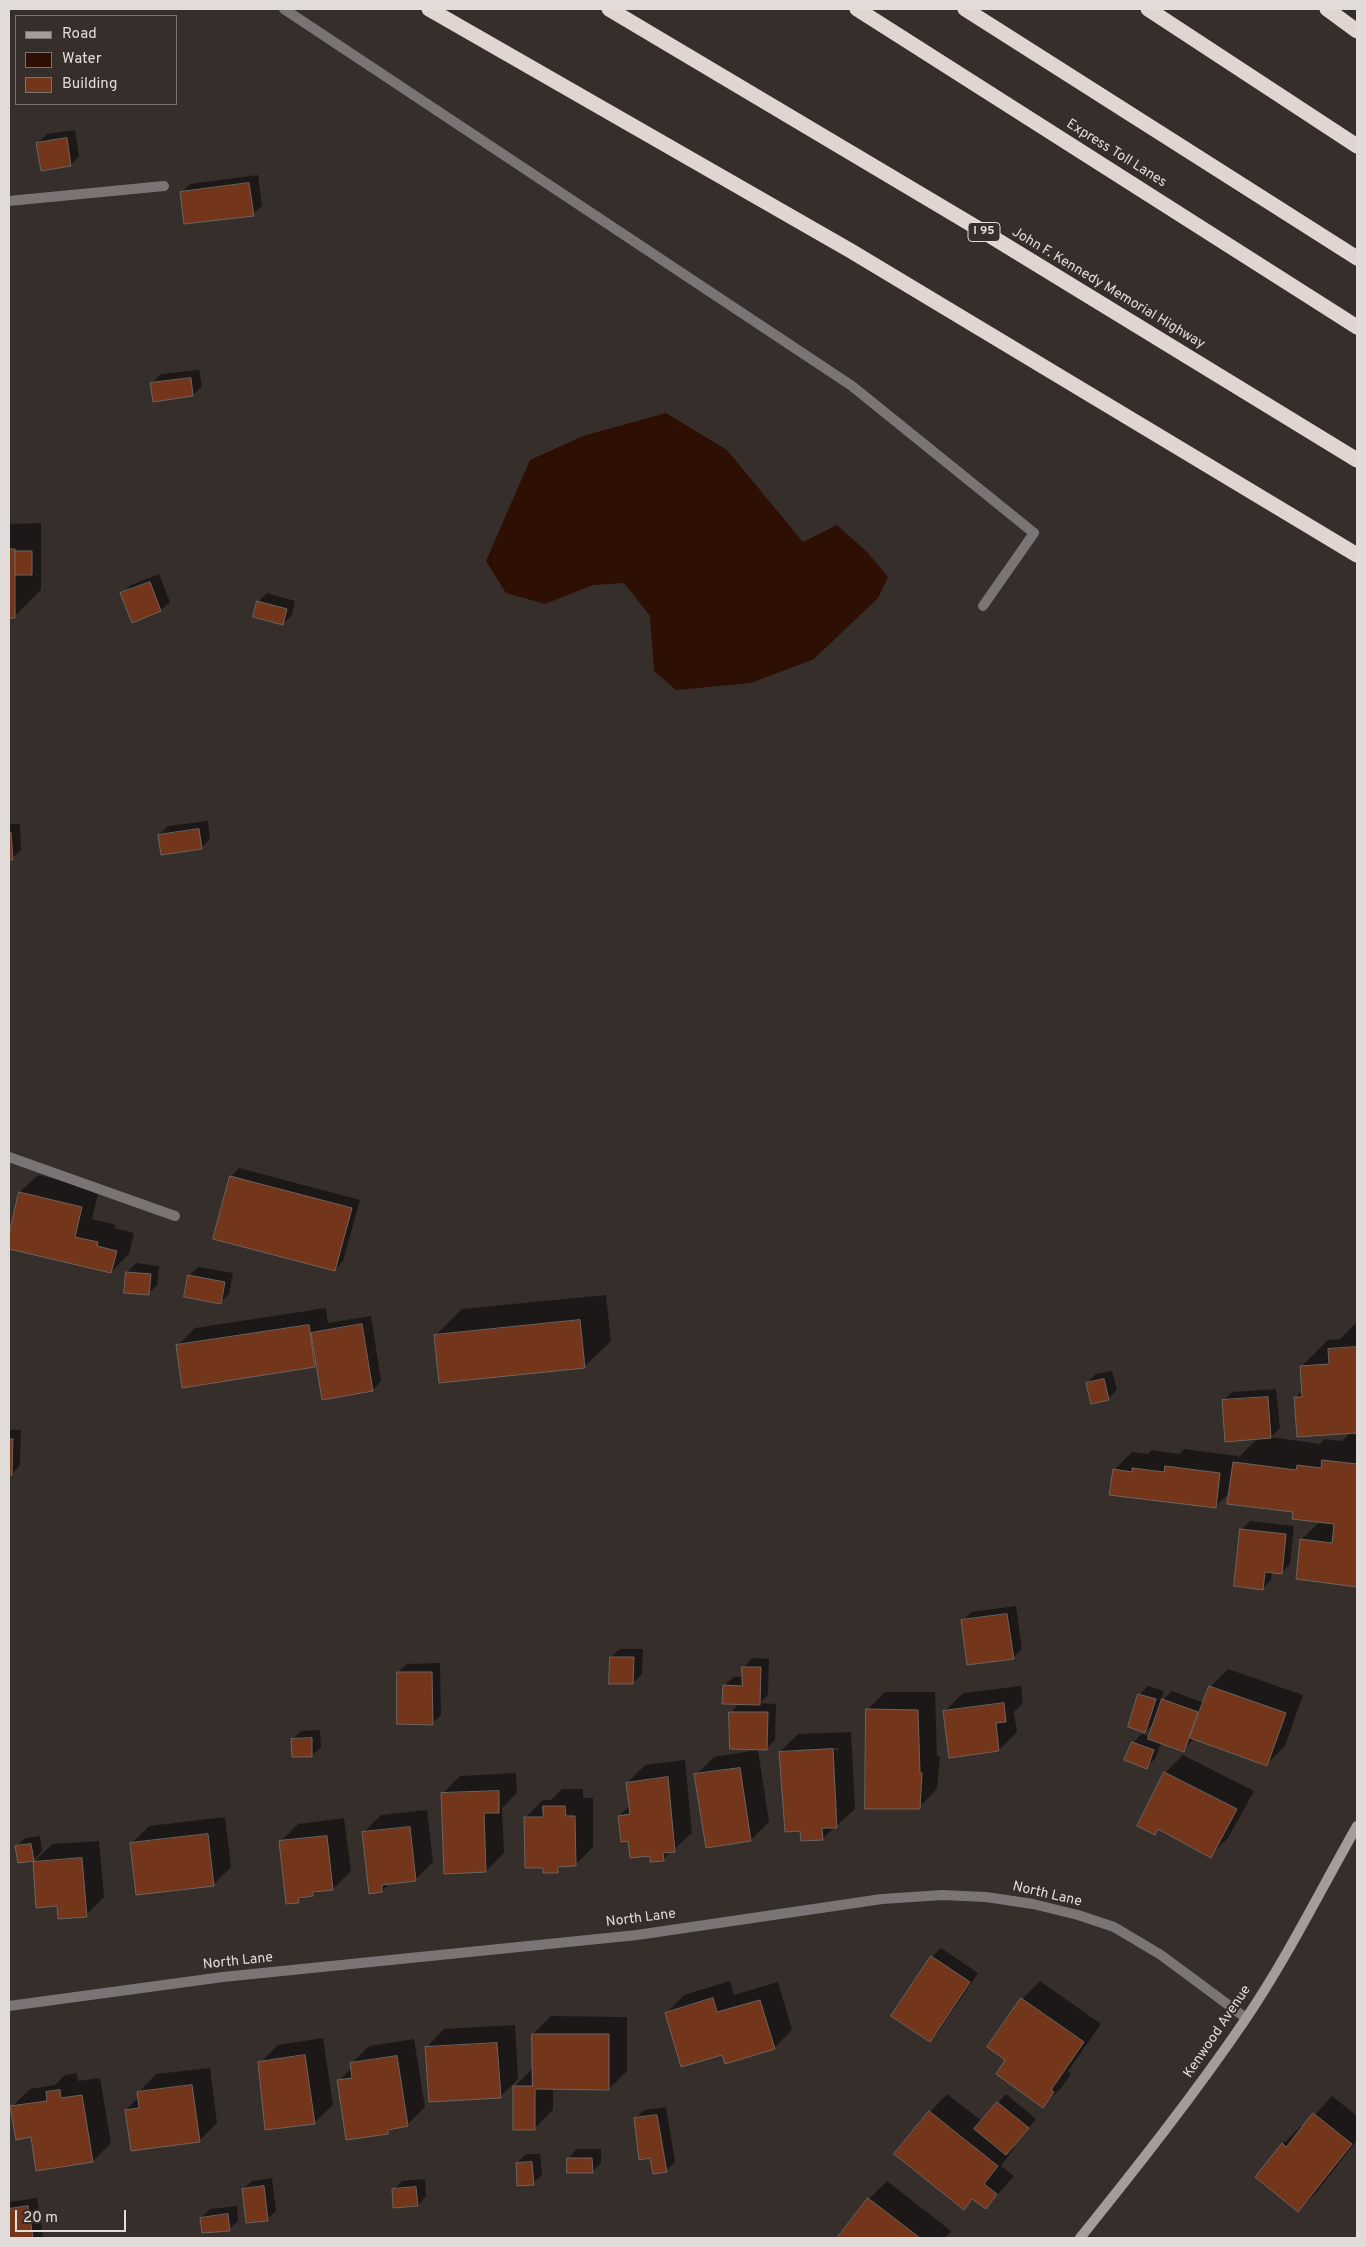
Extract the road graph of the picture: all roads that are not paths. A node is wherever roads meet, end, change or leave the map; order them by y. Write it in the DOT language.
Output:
graph roads {
  1 [pos="284,9"];
  2 [pos="429,9"];
  3 [pos="609,9"];
  4 [pos="858,9"];
  5 [pos="965,9"];
  6 [pos="1148,9"];
  7 [pos="1327,9"];
  8 [pos="1357,30"];
  9 [pos="1357,146"];
  10 [pos="164,186"];
  11 [pos="9,201"];
  12 [pos="1357,258"];
  13 [pos="1357,327"];
  14 [pos="1357,460"];
  15 [pos="1357,555"];
  16 [pos="983,606"];
  17 [pos="9,1157"];
  18 [pos="175,1216"];
  19 [pos="1357,1826"];
  20 [pos="9,2006"];
  21 [pos="1246,2018"];
  22 [pos="1080,2238"];
  1 -- 16 [label="street"];
  2 -- 15 [label="highway"];
  3 -- 14 [label="highway, John F. Kennedy Memorial Highway / I 95"];
  4 -- 13 [label="highway, Express Toll Lanes"];
  5 -- 12 [label="highway"];
  6 -- 9 [label="highway"];
  7 -- 8 [label="highway"];
  10 -- 11 [label="street"];
  17 -- 18 [label="street"];
  19 -- 21 [label="main road, Kenwood Avenue"];
  20 -- 21 [label="street, North Lane"];
  21 -- 22 [label="main road, Kenwood Avenue"];
}
